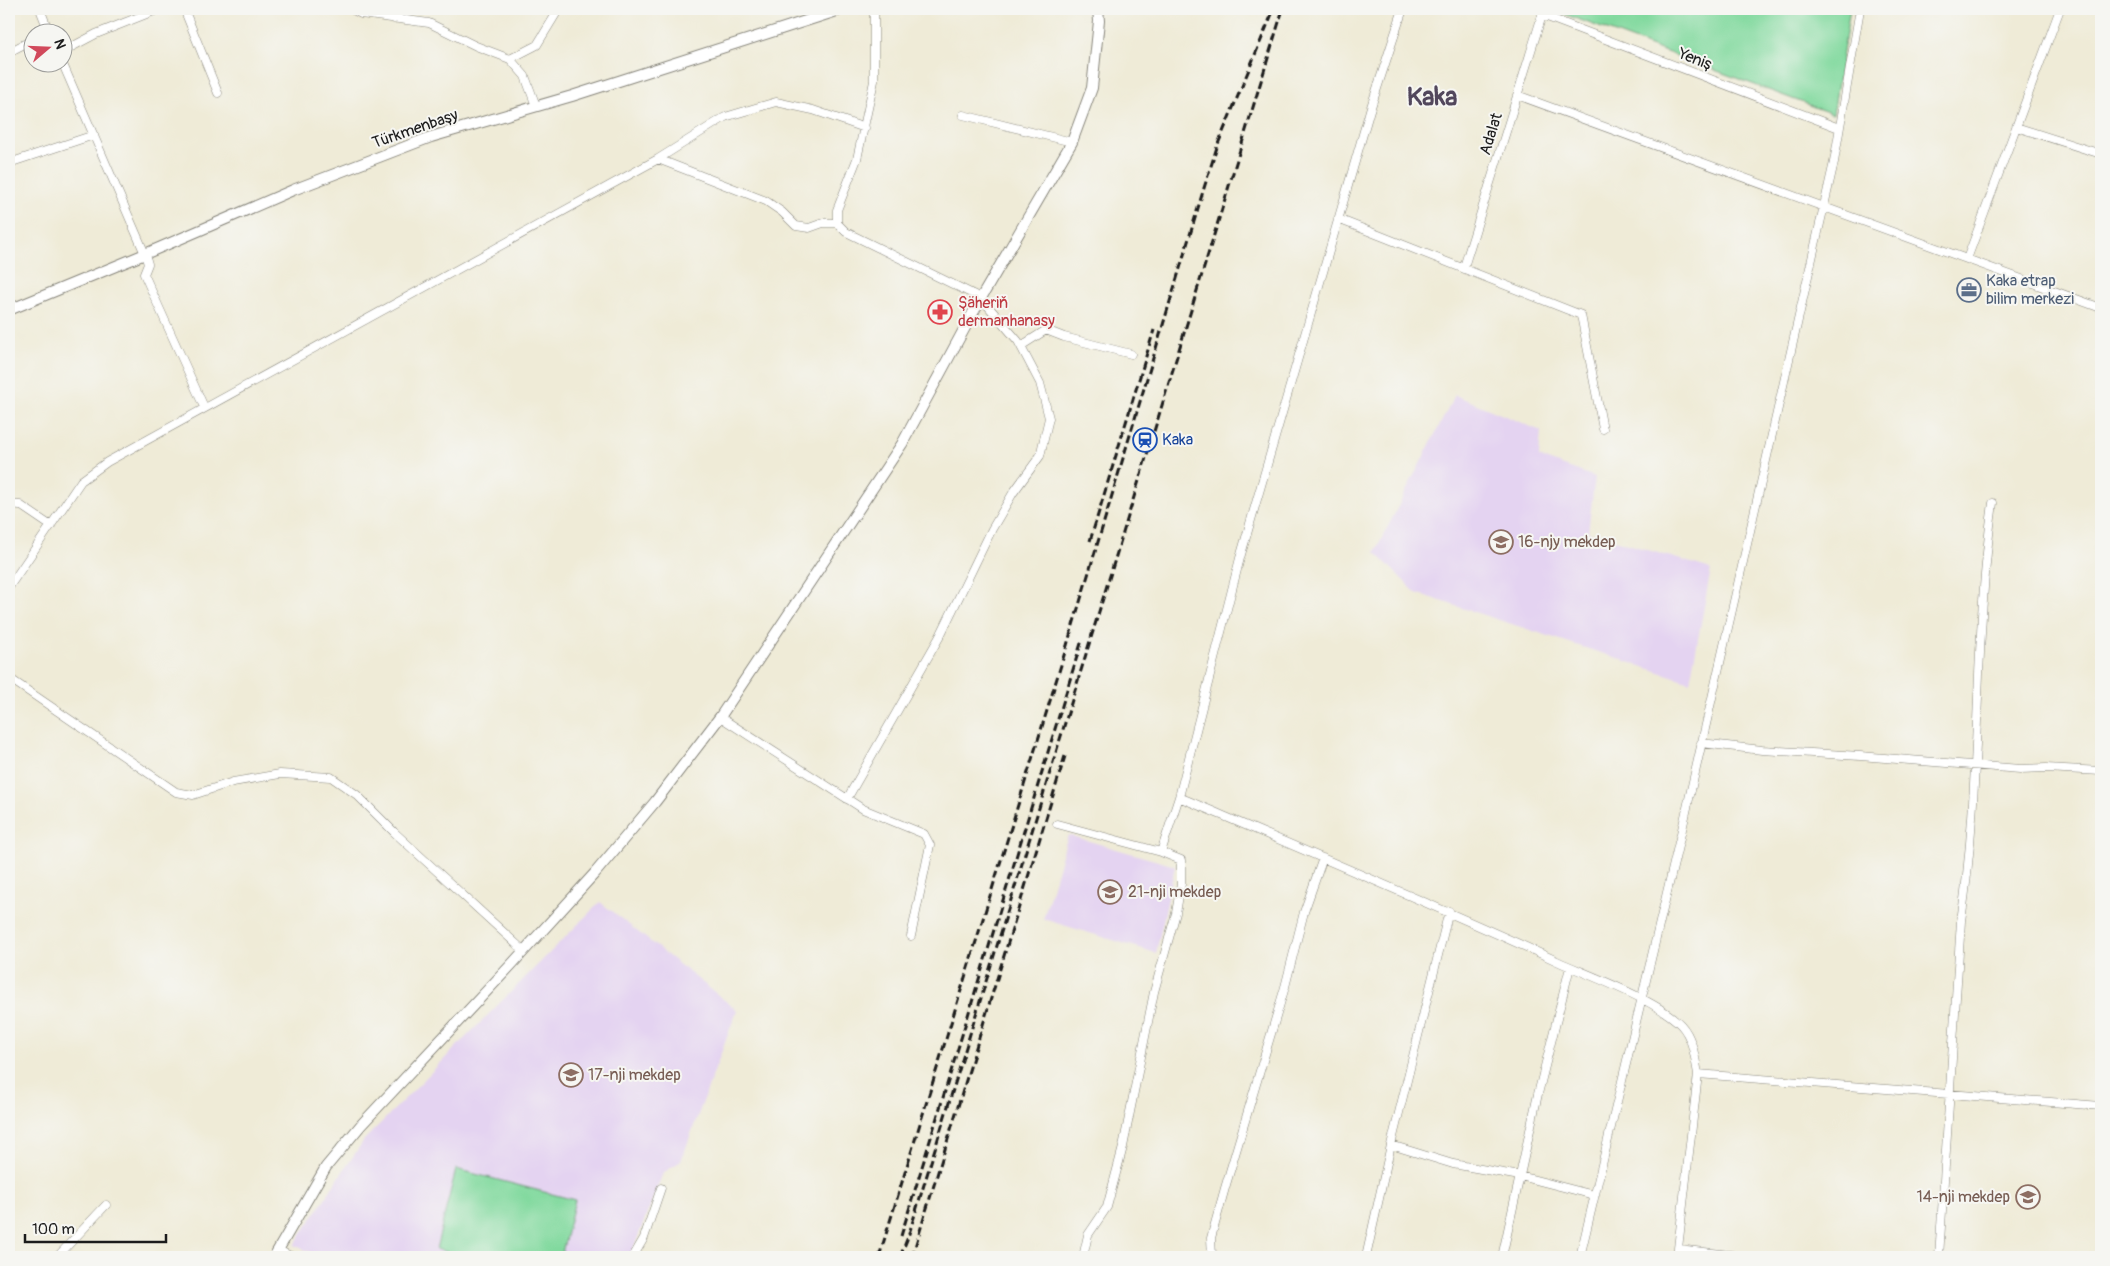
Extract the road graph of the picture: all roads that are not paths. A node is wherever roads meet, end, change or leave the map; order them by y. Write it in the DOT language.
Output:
graph roads {
  1 [pos="40,9"];
  2 [pos="160,9"];
  3 [pos="184,9"];
  4 [pos="351,9"];
  5 [pos="402,9"];
  6 [pos="559,9"];
  7 [pos="843,9"];
  8 [pos="874,9"];
  9 [pos="1098,9"];
  10 [pos="1403,9"];
  11 [pos="1860,9"];
  12 [pos="2060,9"];
  13 [pos="1542,11"];
  14 [pos="394,19"];
  15 [pos="45,22"];
  16 [pos="22,45"];
  17 [pos="72,47"];
  18 [pos="9,52"];
  19 [pos="510,59"];
  20 [pos="66,72"];
  21 [pos="218,93"];
  22 [pos="1517,95"];
  23 [pos="536,106"];
  24 [pos="963,115"];
  25 [pos="2016,127"];
  26 [pos="865,128"];
  27 [pos="1839,128"];
  28 [pos="94,135"];
  29 [pos="1072,142"];
  30 [pos="2101,154"];
  31 [pos="658,159"];
  32 [pos="9,164"];
  33 [pos="1824,206"];
  34 [pos="1338,219"];
  35 [pos="837,223"];
  36 [pos="145,254"];
  37 [pos="1967,259"];
  38 [pos="1464,267"];
  39 [pos="981,298"];
  40 [pos="2101,308"];
  41 [pos="9,310"];
  42 [pos="1021,346"];
  43 [pos="1131,354"];
  44 [pos="204,407"];
  45 [pos="1603,429"];
  46 [pos="1993,503"];
  47 [pos="9,504"];
  48 [pos="51,526"];
  49 [pos="9,586"];
  50 [pos="9,678"];
  51 [pos="720,717"];
  52 [pos="1701,743"];
  53 [pos="1974,766"];
  54 [pos="2101,771"];
  55 [pos="1179,797"];
  56 [pos="847,799"];
  57 [pos="1057,824"];
  58 [pos="1161,852"];
  59 [pos="1323,858"];
  60 [pos="1449,911"];
  61 [pos="911,936"];
  62 [pos="524,951"];
  63 [pos="1570,967"];
  64 [pos="1641,999"];
  65 [pos="1698,1074"];
  66 [pos="1950,1094"];
  67 [pos="2101,1106"];
  68 [pos="1391,1145"];
  69 [pos="1520,1176"];
  70 [pos="662,1188"];
  71 [pos="1594,1195"];
  72 [pos="106,1205"];
  73 [pos="1678,1253"];
  74 [pos="276,1254"];
  75 [pos="57,1257"];
  76 [pos="293,1257"];
  77 [pos="633,1257"];
  78 [pos="1082,1257"];
  79 [pos="1212,1257"];
  80 [pos="1366,1257"];
  81 [pos="1502,1257"];
  82 [pos="1580,1257"];
  83 [pos="1747,1257"];
  84 [pos="1939,1257"];
  1 -- 15 [label="street"];
  2 -- 17 [label="street"];
  3 -- 21 [label="street"];
  4 -- 14 [label="street"];
  5 -- 14 [label="street"];
  6 -- 19 [label="street"];
  7 -- 23 [label="street, Türkmenbaşy"];
  8 -- 26 [label="street"];
  9 -- 29 [label="street"];
  10 -- 34 [label="street"];
  11 -- 27 [label="street"];
  12 -- 25 [label="street"];
  13 -- 22 [label="street, Adalat"];
  13 -- 27 [label="street, Yeniş"];
  14 -- 19 [label="street"];
  16 -- 18 [label="street"];
  19 -- 23 [label="street"];
  20 -- 28 [label="street"];
  22 -- 33 [label="street"];
  22 -- 38 [label="street, Adalat"];
  23 -- 36 [label="street, Türkmenbaşy"];
  24 -- 29 [label="street"];
  25 -- 30 [label="street"];
  25 -- 37 [label="street"];
  26 -- 31 [label="street"];
  26 -- 35 [label="street"];
  27 -- 33 [label="street"];
  28 -- 32 [label="street"];
  28 -- 36 [label="street"];
  29 -- 39 [label="street"];
  31 -- 35 [label="street"];
  31 -- 44 [label="street"];
  33 -- 37 [label="street"];
  33 -- 52 [label="street"];
  34 -- 38 [label="street"];
  34 -- 55 [label="street"];
  35 -- 39 [label="street"];
  36 -- 41 [label="street, Türkmenbaşy"];
  36 -- 44 [label="street"];
  37 -- 40 [label="street"];
  38 -- 45 [label="street"];
  39 -- 42 [label="street"];
  39 -- 51 [label="street"];
  42 -- 43 [label="street"];
  42 -- 56 [label="street"];
  44 -- 48 [label="street"];
  46 -- 53 [label="street"];
  47 -- 48 [label="street"];
  48 -- 49 [label="street"];
  50 -- 62 [label="street"];
  51 -- 56 [label="street"];
  51 -- 62 [label="street"];
  52 -- 53 [label="street"];
  52 -- 64 [label="street"];
  53 -- 54 [label="street"];
  53 -- 66 [label="street"];
  55 -- 58 [label="street"];
  55 -- 59 [label="street"];
  56 -- 61 [label="street"];
  57 -- 58 [label="street"];
  58 -- 78 [label="street"];
  59 -- 60 [label="street"];
  59 -- 79 [label="street"];
  60 -- 63 [label="street"];
  60 -- 68 [label="street"];
  62 -- 74 [label="street"];
  63 -- 64 [label="street"];
  63 -- 69 [label="street"];
  64 -- 65 [label="street"];
  64 -- 71 [label="street"];
  65 -- 66 [label="street"];
  65 -- 73 [label="street"];
  66 -- 67 [label="street"];
  66 -- 84 [label="street"];
  68 -- 69 [label="street"];
  68 -- 80 [label="street"];
  69 -- 71 [label="street"];
  69 -- 81 [label="street"];
  70 -- 77 [label="street"];
  71 -- 82 [label="street"];
  72 -- 75 [label="street"];
  73 -- 83 [label="street"];
  74 -- 76 [label="street"];
}
